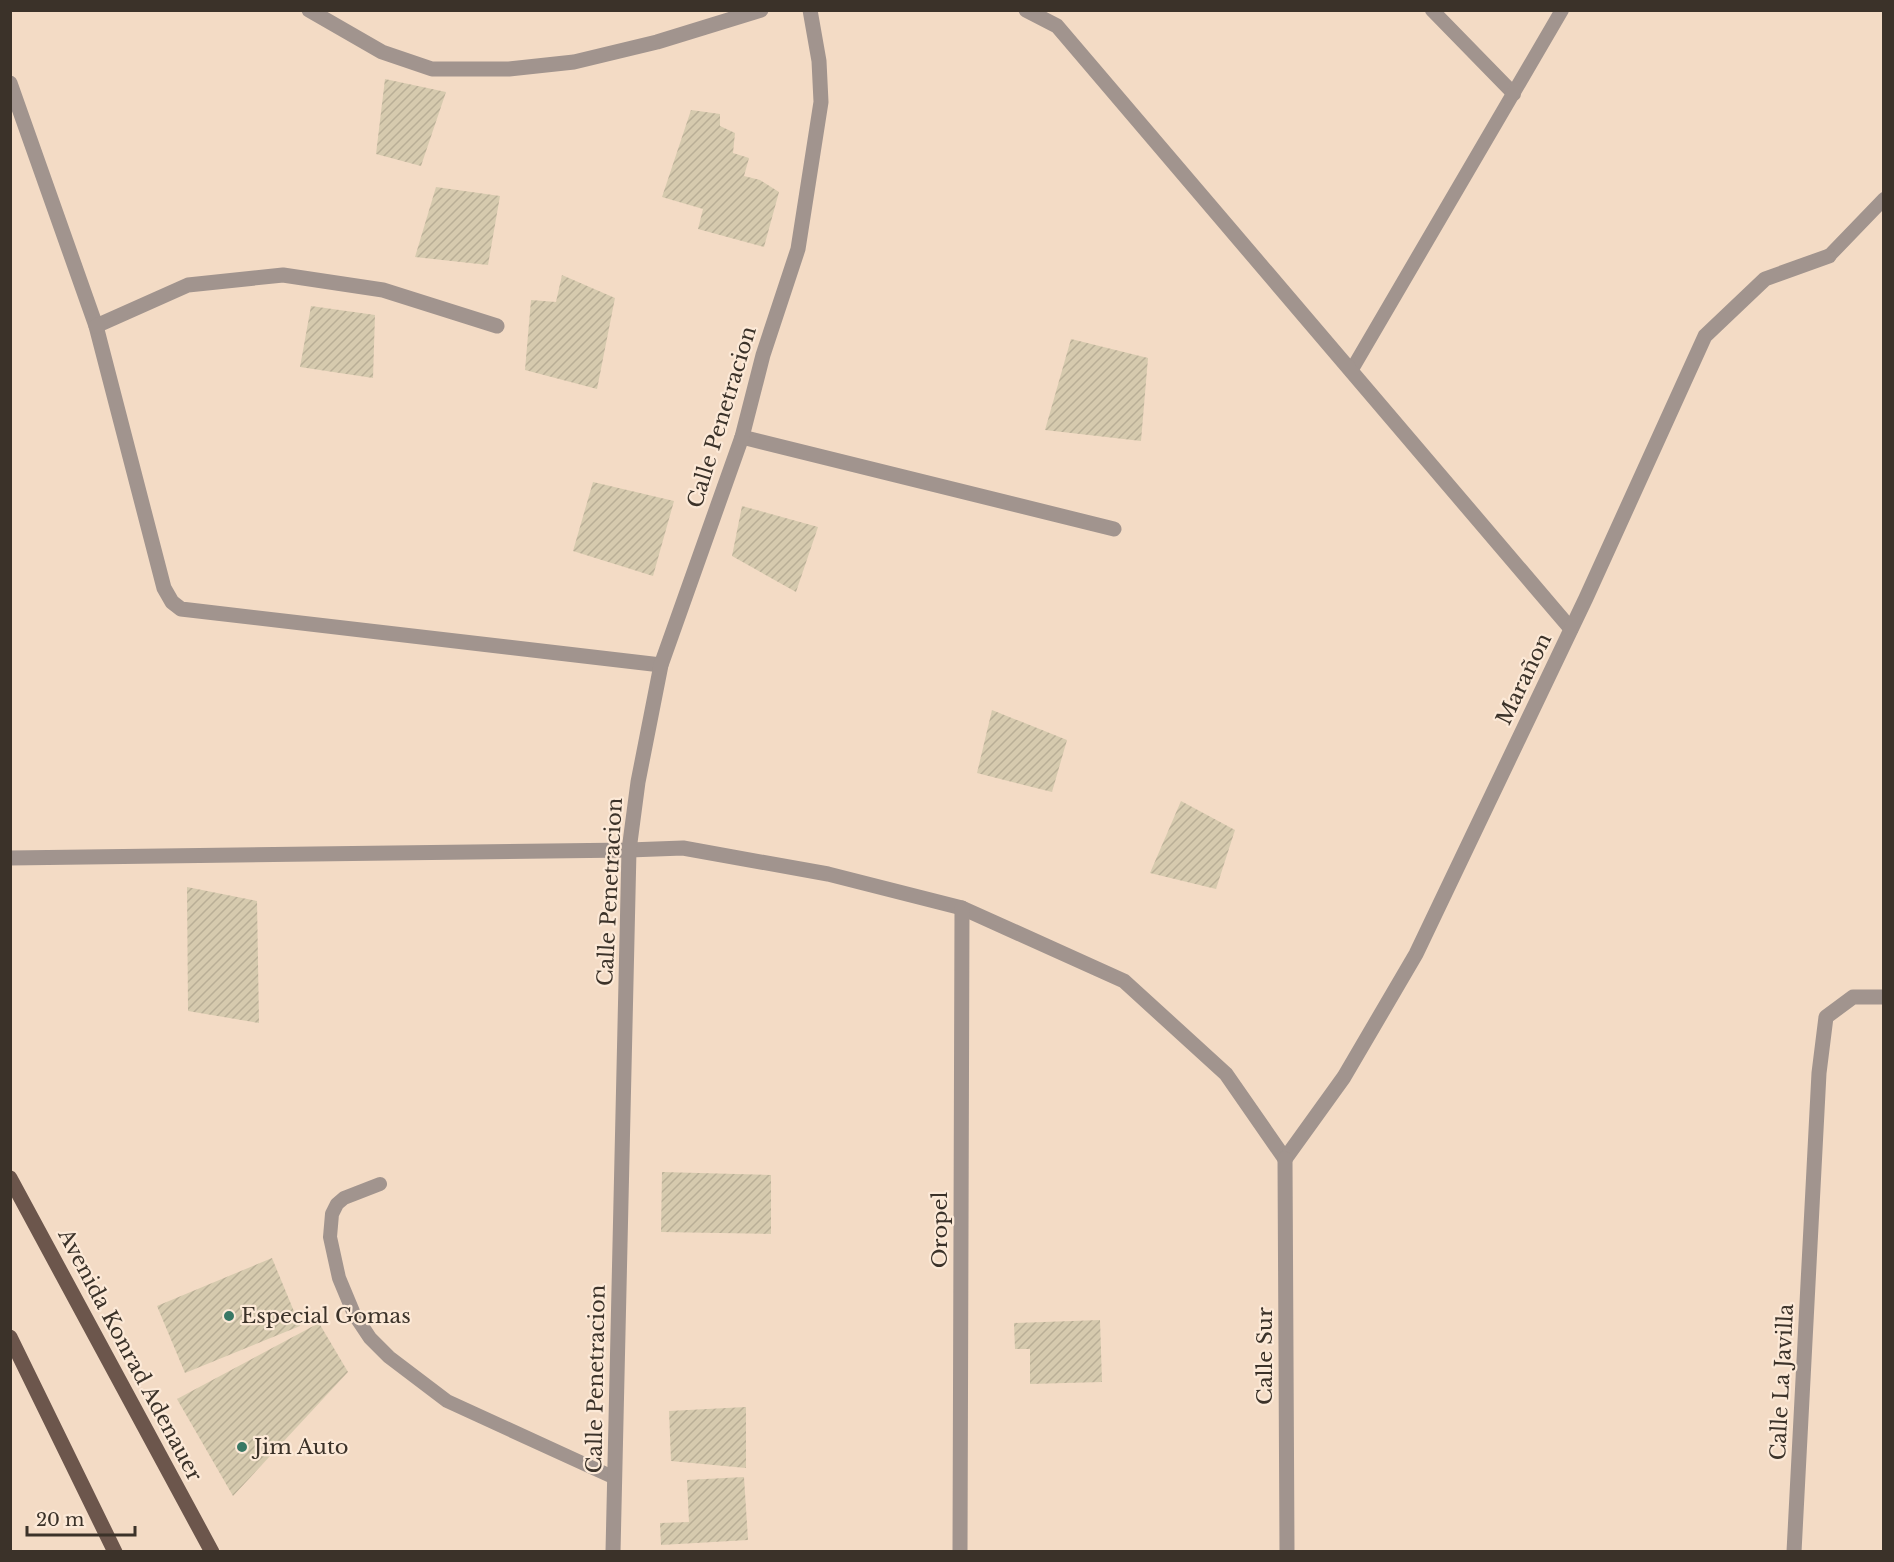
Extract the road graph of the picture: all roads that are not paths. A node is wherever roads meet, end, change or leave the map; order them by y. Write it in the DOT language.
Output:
graph roads {
  1 [pos="309,10"];
  2 [pos="761,10"];
  3 [pos="810,10"];
  4 [pos="1026,10"];
  5 [pos="1432,10"];
  6 [pos="1562,10"];
  7 [pos="10,83"];
  8 [pos="1514,94"];
  9 [pos="1884,199"];
  10 [pos="1829,256"];
  11 [pos="96,326"];
  12 [pos="497,326"];
  13 [pos="1351,371"];
  14 [pos="742,437"];
  15 [pos="1114,529"];
  16 [pos="1571,629"];
  17 [pos="661,665"];
  18 [pos="629,850"];
  19 [pos="10,858"];
  20 [pos="962,908"];
  21 [pos="1884,997"];
  22 [pos="1285,1159"];
  23 [pos="10,1178"];
  24 [pos="380,1184"];
  25 [pos="10,1337"];
  26 [pos="615,1478"];
  27 [pos="116,1551"];
  28 [pos="212,1551"];
  29 [pos="613,1551"];
  30 [pos="960,1551"];
  31 [pos="1287,1551"];
  32 [pos="1794,1551"];
  1 -- 2 [label="street"];
  3 -- 14 [label="street, Calle Penetracion"];
  4 -- 13 [label="street"];
  5 -- 8 [label="lane"];
  6 -- 8 [label="lane"];
  7 -- 11 [label="street"];
  8 -- 13 [label="lane"];
  9 -- 10 [label="lane"];
  10 -- 16 [label="street, Marañon"];
  11 -- 12 [label="street"];
  11 -- 17 [label="street"];
  13 -- 16 [label="street"];
  14 -- 15 [label="street"];
  14 -- 17 [label="street, Calle Penetracion"];
  16 -- 22 [label="street, Marañon"];
  17 -- 18 [label="street, Calle Penetracion"];
  18 -- 19 [label="street"];
  18 -- 20 [label="street"];
  18 -- 26 [label="street, Calle Penetracion"];
  20 -- 22 [label="street"];
  20 -- 30 [label="street, Oropel"];
  21 -- 32 [label="street, Calle La Javilla"];
  22 -- 31 [label="street, Calle Sur"];
  23 -- 28 [label="main road, Avenida Konrad Adenauer"];
  24 -- 26 [label="lane"];
  25 -- 27 [label="main road"];
  26 -- 29 [label="street, Calle Penetracion"];
}
